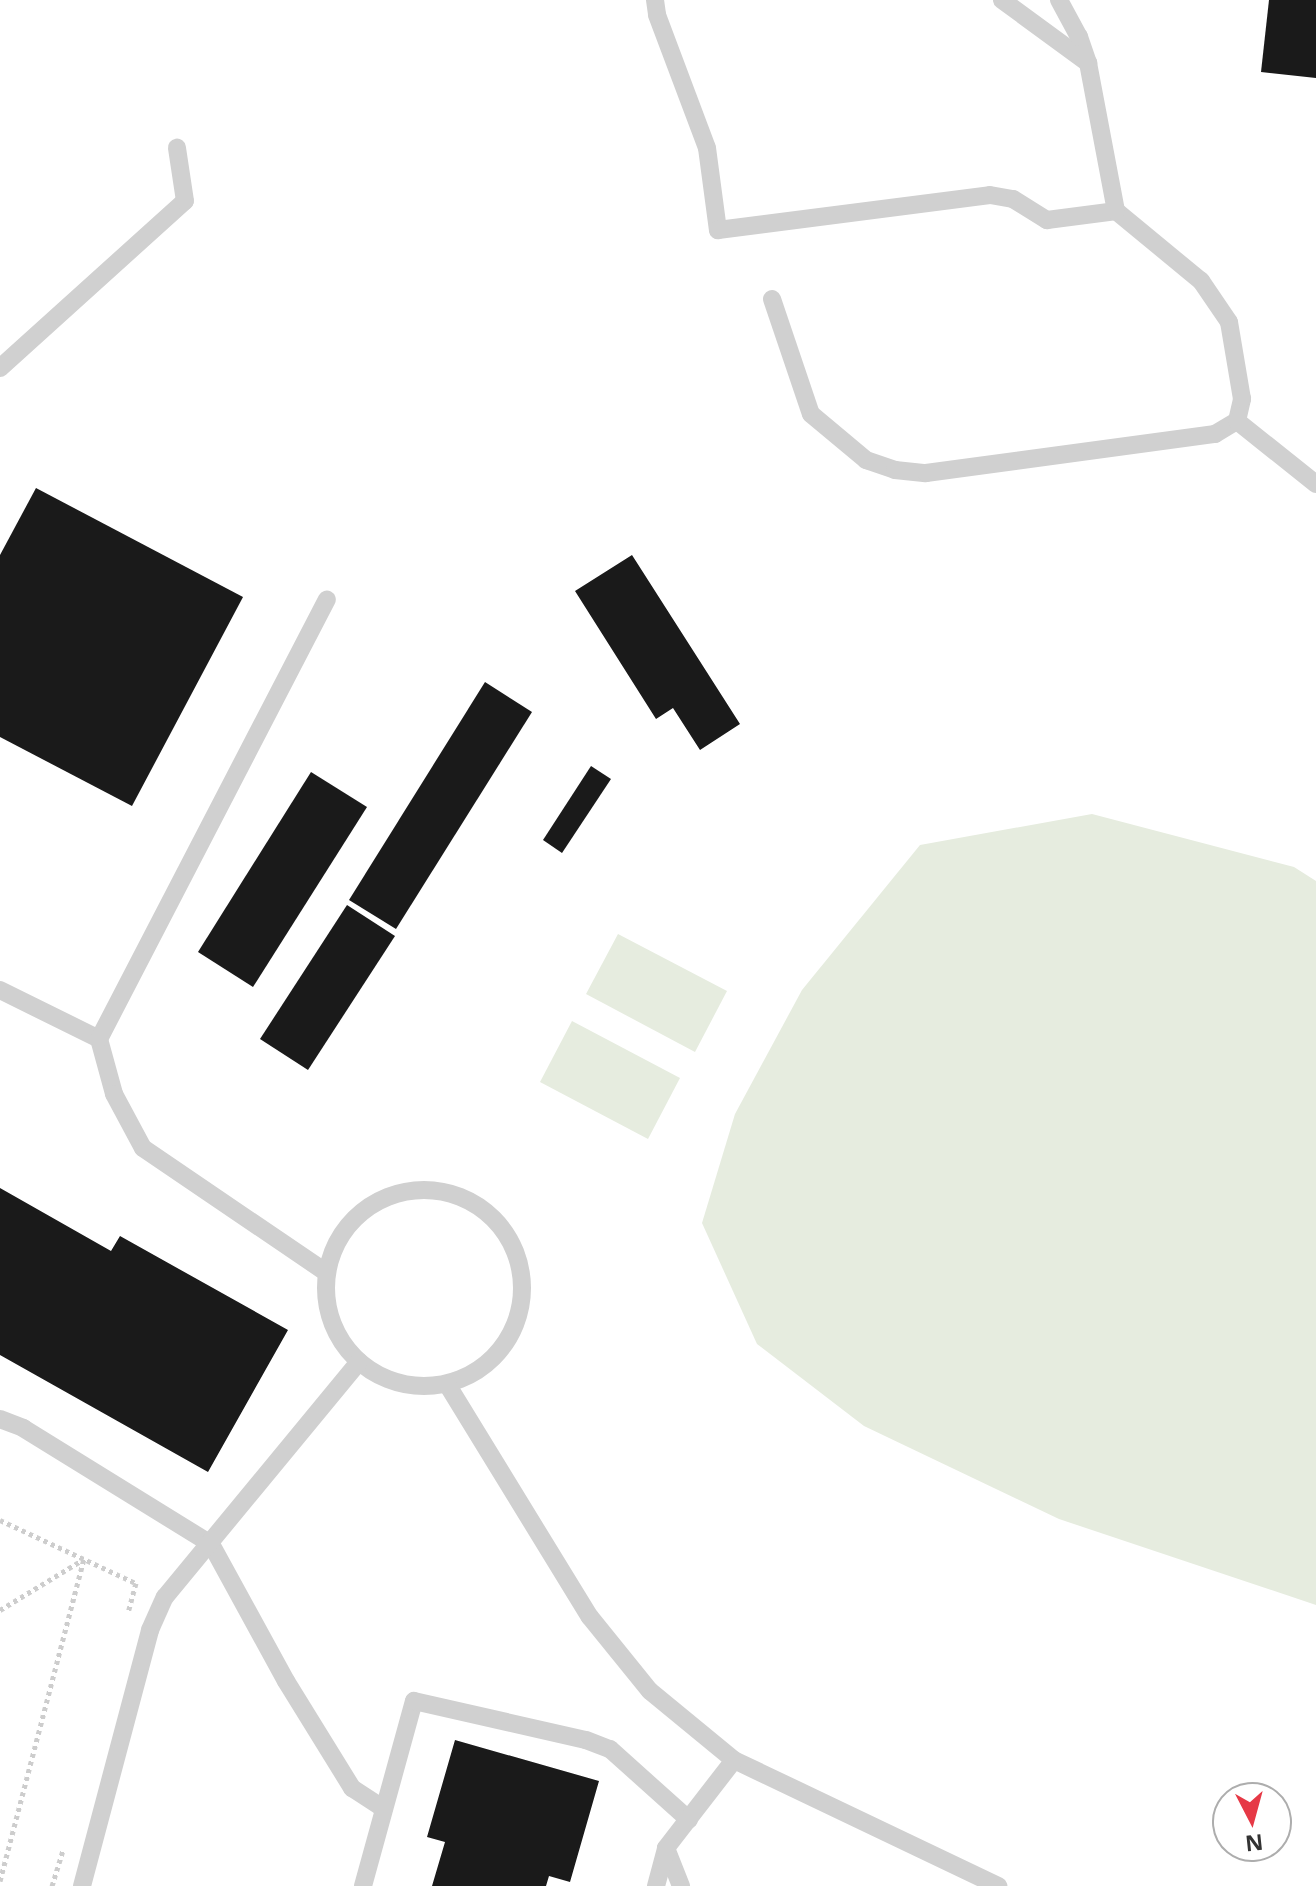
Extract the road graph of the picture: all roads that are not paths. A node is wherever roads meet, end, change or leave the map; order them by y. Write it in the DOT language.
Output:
graph roads {
  1 [pos="655,0"];
  2 [pos="1002,0"];
  3 [pos="1059,0"];
  4 [pos="1088,63"];
  5 [pos="177,148"];
  6 [pos="1116,211"];
  7 [pos="772,299"];
  8 [pos="0,368"];
  9 [pos="1237,421"];
  10 [pos="1316,484"];
  11 [pos="327,600"];
  12 [pos="0,990"];
  13 [pos="99,1039"];
  14 [pos="327,1273"];
  15 [pos="359,1362"];
  16 [pos="447,1384"];
  17 [pos="0,1419"];
  18 [pos="211,1544"];
  19 [pos="734,1760"];
  20 [pos="384,1809"];
  21 [pos="689,1820"];
  22 [pos="666,1848"];
  23 [pos="82,1886"];
  24 [pos="363,1886"];
  25 [pos="656,1886"];
  26 [pos="681,1886"];
  27 [pos="998,1886"];
  1 -- 6 [label="lane"];
  2 -- 4 [label="lane"];
  3 -- 4 [label="lane"];
  4 -- 6 [label="lane"];
  5 -- 8 [label="lane"];
  6 -- 9 [label="lane"];
  7 -- 9 [label="lane"];
  9 -- 10 [label="lane"];
  11 -- 13 [label="lane"];
  12 -- 13 [label="lane"];
  13 -- 14 [label="lane"];
  14 -- 15 [label="lane"];
  14 -- 16 [label="lane"];
  15 -- 16 [label="lane"];
  15 -- 18 [label="lane"];
  16 -- 19 [label="lane"];
  17 -- 18 [label="lane"];
  18 -- 20 [label="lane"];
  18 -- 23 [label="lane"];
  19 -- 21 [label="lane"];
  19 -- 27 [label="lane"];
  20 -- 21 [label="lane"];
  20 -- 24 [label="lane"];
  21 -- 22 [label="lane"];
  22 -- 25 [label="lane"];
  22 -- 26 [label="lane"];
}
